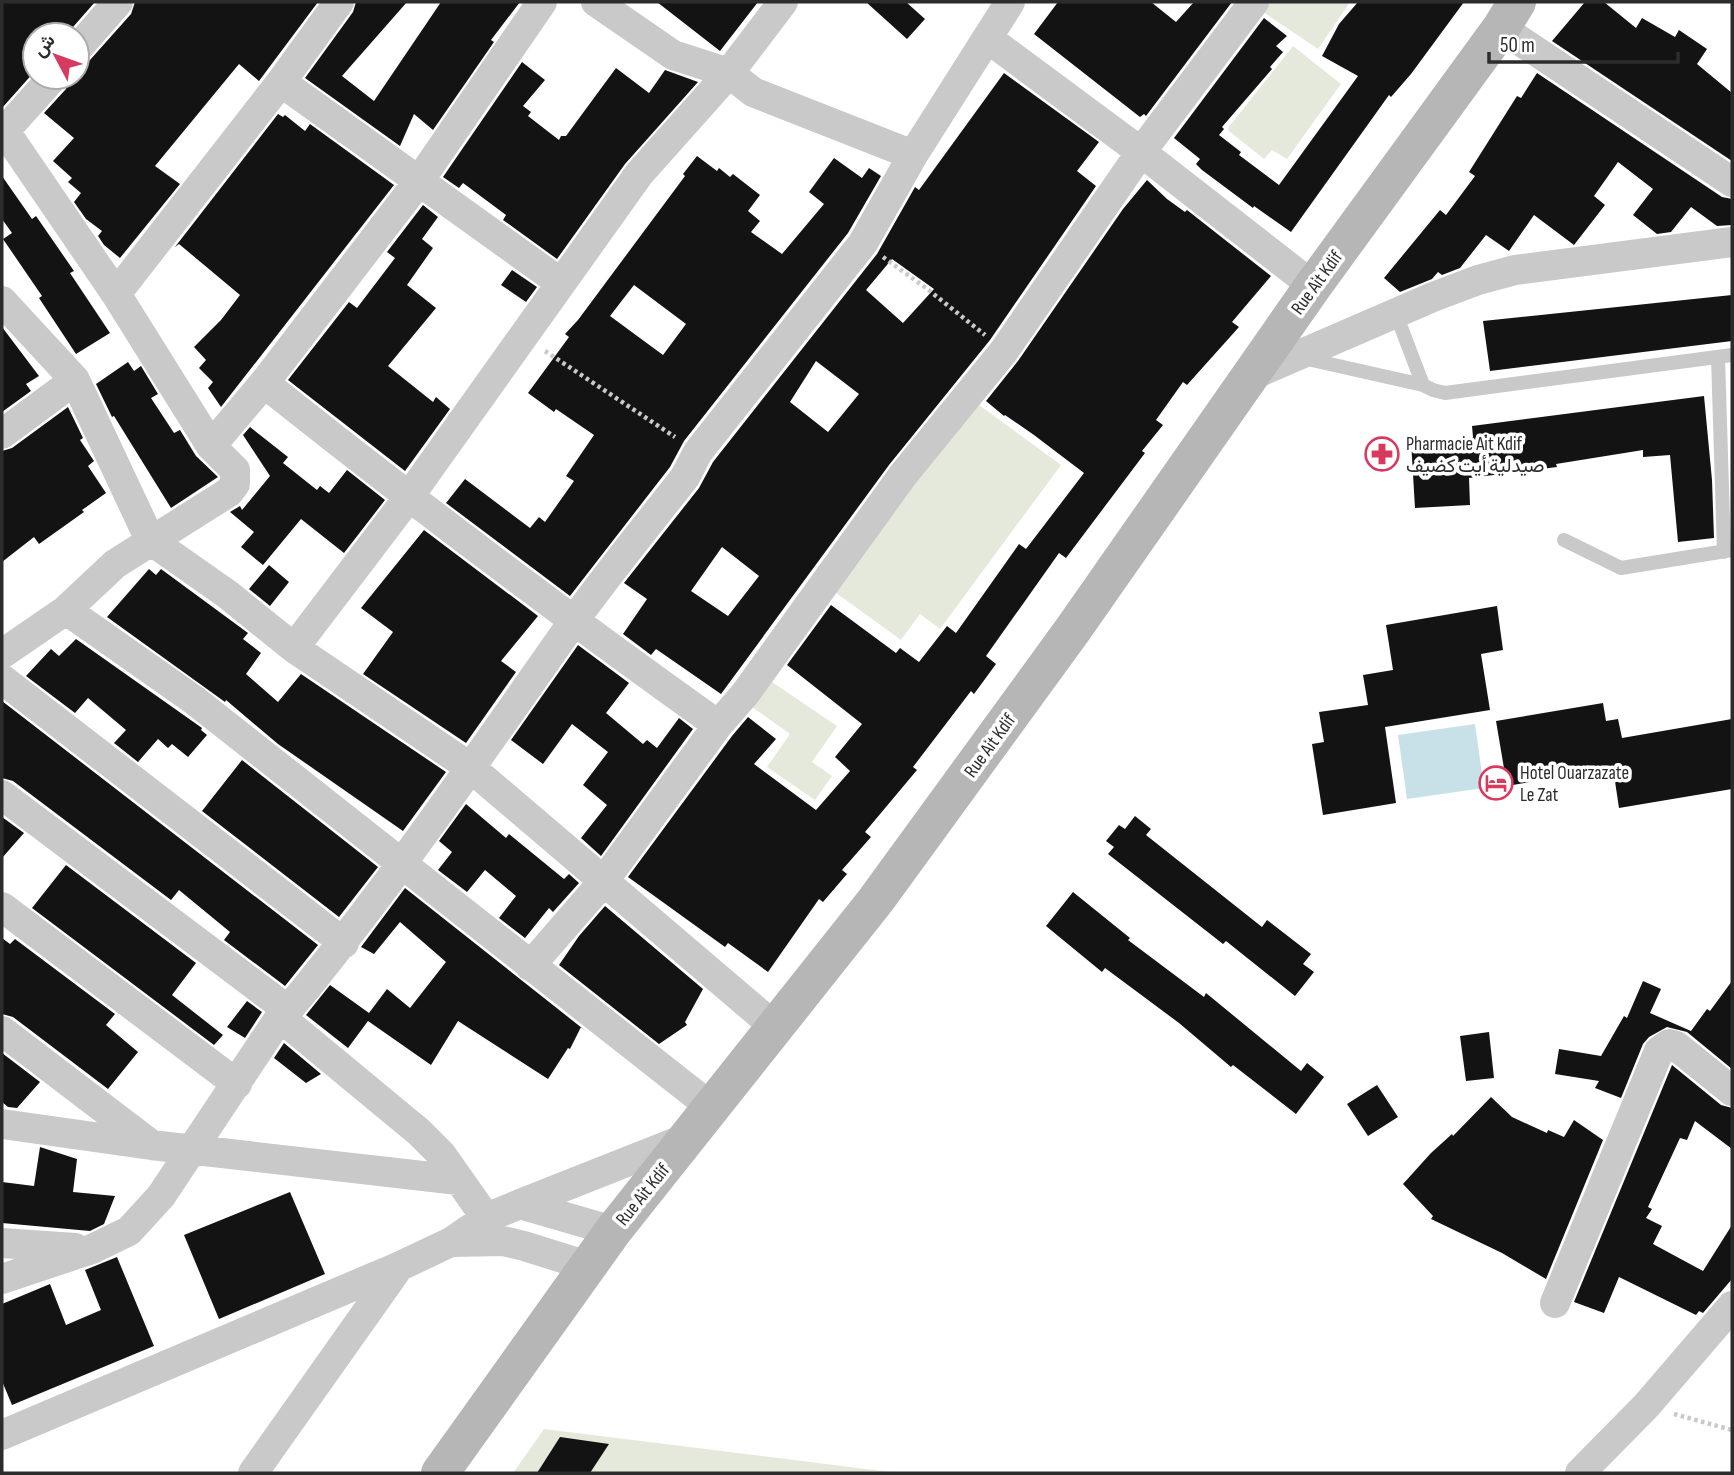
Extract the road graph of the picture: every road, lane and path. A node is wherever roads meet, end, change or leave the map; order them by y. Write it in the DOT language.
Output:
graph roads {
  1 [pos="118,2"];
  2 [pos="339,2"];
  3 [pos="542,2"];
  4 [pos="596,2"];
  5 [pos="782,2"];
  6 [pos="1010,2"];
  7 [pos="1254,2"];
  8 [pos="1509,15"];
  9 [pos="91,33"];
  10 [pos="987,38"];
  11 [pos="729,73"];
  12 [pos="281,82"];
  13 [pos="39,91"];
  14 [pos="3,131"];
  15 [pos="1141,152"];
  16 [pos="913,155"];
  17 [pos="419,181"];
  18 [pos="1732,182"];
  19 [pos="1732,242"];
  20 [pos="863,243"];
  21 [pos="561,282"];
  22 [pos="1313,286"];
  23 [pos="116,294"];
  24 [pos="2,301"];
  25 [pos="1396,314"];
  26 [pos="524,337"];
  27 [pos="1004,351"];
  28 [pos="1725,356"];
  29 [pos="1295,357"];
  30 [pos="1248,377"];
  31 [pos="75,380"];
  32 [pos="264,383"];
  33 [pos="1423,385"];
  34 [pos="2,433"];
  35 [pos="211,446"];
  36 [pos="698,452"];
  37 [pos="408,498"];
  38 [pos="150,540"];
  39 [pos="1564,540"];
  40 [pos="1728,551"];
  41 [pos="66,610"];
  42 [pos="573,622"];
  43 [pos="294,648"];
  44 [pos="2,654"];
  45 [pos="2,679"];
  46 [pos="718,724"];
  47 [pos="471,768"];
  48 [pos="2,795"];
  49 [pos="402,865"];
  50 [pos="603,882"];
  51 [pos="2,907"];
  52 [pos="344,943"];
  53 [pos="530,966"];
  54 [pos="284,1014"];
  55 [pos="775,1027"];
  56 [pos="2,1031"];
  57 [pos="237,1084"];
  58 [pos="1732,1091"];
  59 [pos="710,1107"];
  60 [pos="2,1124"];
  61 [pos="687,1138"];
  62 [pos="151,1145"];
  63 [pos="193,1149"];
  64 [pos="458,1180"];
  65 [pos="520,1204"];
  66 [pos="486,1218"];
  67 [pos="613,1231"];
  68 [pos="451,1242"];
  69 [pos="2,1243"];
  70 [pos="92,1249"];
  71 [pos="588,1266"];
  72 [pos="398,1267"];
  73 [pos="2,1279"];
  74 [pos="1555,1303"];
  75 [pos="1732,1306"];
  76 [pos="1646,1406"];
  77 [pos="1732,1430"];
  78 [pos="2,1436"];
  79 [pos="253,1473"];
  80 [pos="440,1473"];
  81 [pos="1580,1473"];
  1 -- 9 [label="street"];
  2 -- 12 [label="street"];
  3 -- 17 [label="street"];
  4 -- 11 [label="street"];
  5 -- 11 [label="street"];
  6 -- 10 [label="street"];
  7 -- 15 [label="street"];
  8 -- 18 [label="street"];
  8 -- 22 [label="street, Rue Ait Kdif"];
  10 -- 15 [label="street"];
  10 -- 16 [label="street"];
  11 -- 16 [label="street"];
  11 -- 21 [label="street"];
  12 -- 17 [label="street"];
  12 -- 23 [label="street"];
  13 -- 14 [label="street"];
  14 -- 23 [label="street"];
  15 -- 22 [label="street"];
  15 -- 27 [label="street"];
  16 -- 20 [label="street"];
  17 -- 21 [label="street"];
  17 -- 32 [label="street"];
  19 -- 25 [label="street"];
  20 -- 27 [label="path"];
  20 -- 36 [label="street"];
  21 -- 26 [label="street"];
  22 -- 30 [label="street, Rue Ait Kdif"];
  23 -- 35 [label="street"];
  24 -- 31 [label="street"];
  25 -- 29 [label="street"];
  25 -- 33 [label="lane"];
  26 -- 36 [label="path"];
  26 -- 37 [label="street"];
  27 -- 46 [label="street"];
  28 -- 33 [label="lane"];
  28 -- 40 [label="lane"];
  29 -- 30 [label="street"];
  29 -- 33 [label="lane"];
  30 -- 55 [label="street, Rue Ait Kdif"];
  31 -- 34 [label="street"];
  31 -- 38 [label="street"];
  32 -- 35 [label="street"];
  32 -- 37 [label="street"];
  35 -- 38 [label="street"];
  36 -- 42 [label="street"];
  37 -- 42 [label="street"];
  37 -- 43 [label="street"];
  38 -- 41 [label="street"];
  38 -- 43 [label="street"];
  39 -- 40 [label="lane"];
  41 -- 44 [label="street"];
  41 -- 49 [label="street"];
  42 -- 46 [label="street"];
  42 -- 47 [label="street"];
  43 -- 47 [label="street"];
  45 -- 52 [label="street"];
  46 -- 50 [label="street"];
  47 -- 49 [label="street"];
  47 -- 50 [label="street"];
  48 -- 54 [label="street"];
  49 -- 52 [label="street"];
  49 -- 53 [label="street"];
  50 -- 53 [label="street"];
  50 -- 55 [label="street"];
  51 -- 57 [label="street"];
  52 -- 54 [label="street"];
  53 -- 59 [label="street"];
  54 -- 57 [label="street"];
  54 -- 64 [label="street"];
  55 -- 59 [label="street, Rue Ait Kdif"];
  56 -- 62 [label="street"];
  57 -- 63 [label="street"];
  58 -- 74 [label="street"];
  59 -- 61 [label="street, Rue Ait Kdif"];
  60 -- 62 [label="street"];
  61 -- 65 [label="street"];
  61 -- 67 [label="street, Rue Ait Kdif"];
  62 -- 63 [label="street"];
  63 -- 64 [label="street"];
  63 -- 70 [label="street"];
  64 -- 66 [label="street"];
  65 -- 66 [label="street"];
  65 -- 67 [label="street"];
  66 -- 68 [label="street"];
  67 -- 71 [label="street, Rue Ait Kdif"];
  68 -- 71 [label="street"];
  68 -- 72 [label="street"];
  69 -- 70 [label="street"];
  70 -- 73 [label="street"];
  71 -- 80 [label="street, Rue Ait Kdif"];
  72 -- 78 [label="street"];
  72 -- 79 [label="street"];
  75 -- 76 [label="street"];
  76 -- 77 [label="path"];
  76 -- 81 [label="street"];
}
